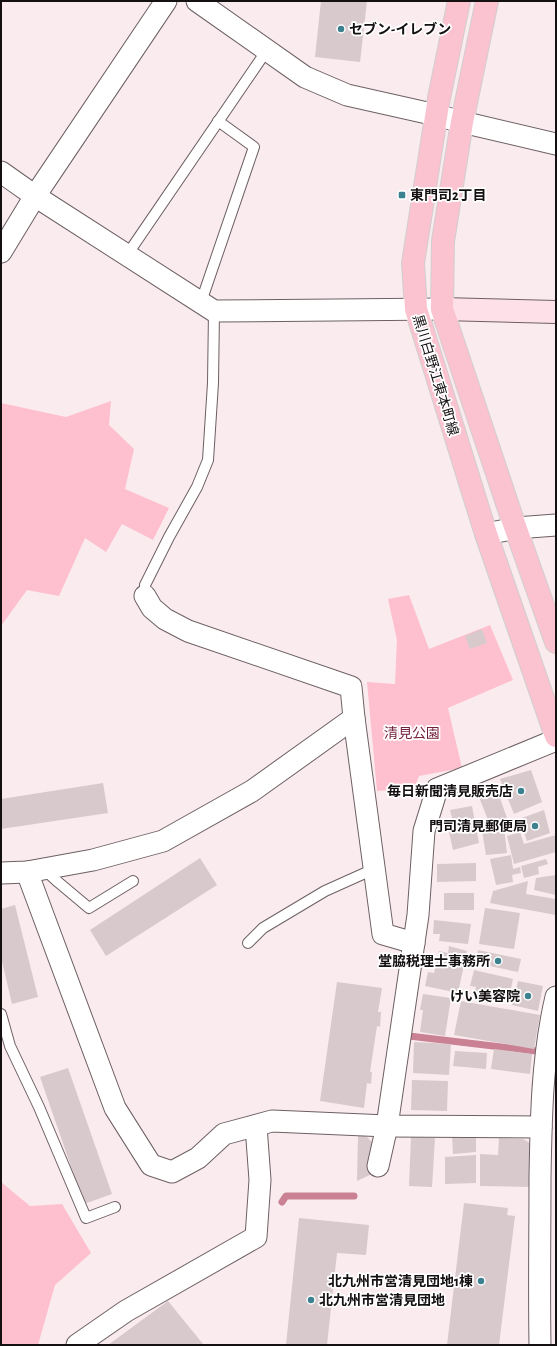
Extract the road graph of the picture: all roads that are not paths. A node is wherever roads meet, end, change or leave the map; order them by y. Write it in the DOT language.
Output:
graph roads {
  1 [pos="166,1"];
  2 [pos="197,1"];
  3 [pos="459,1"];
  4 [pos="487,1"];
  5 [pos="267,50"];
  6 [pos="436,115"];
  7 [pos="218,121"];
  8 [pos="462,122"];
  9 [pos="556,144"];
  10 [pos="1,172"];
  11 [pos="35,196"];
  12 [pos="1,252"];
  13 [pos="127,255"];
  14 [pos="208,307"];
  15 [pos="416,309"];
  16 [pos="442,309"];
  17 [pos="556,312"];
  18 [pos="556,525"];
  19 [pos="516,528"];
  20 [pos="486,534"];
  21 [pos="145,596"];
  22 [pos="556,642"];
  23 [pos="354,718"];
  24 [pos="556,736"];
  25 [pos="556,740"];
  26 [pos="374,869"];
  27 [pos="36,870"];
  28 [pos="1,874"];
  29 [pos="133,881"];
  30 [pos="248,943"];
  31 [pos="414,943"];
  32 [pos="556,997"];
  33 [pos="1,1014"];
  34 [pos="256,1126"];
  35 [pos="387,1126"];
  36 [pos="541,1127"];
  37 [pos="378,1166"];
  38 [pos="114,1206"];
  39 [pos="77,1345"];
  40 [pos="540,1345"];
  1 -- 11 [label="street"];
  2 -- 5 [label="street"];
  3 -- 6 [label="main road, 黒川白野江東本町線"];
  4 -- 8 [label="main road, 黒川白野江東本町線"];
  5 -- 6 [label="street"];
  5 -- 7 [label="lane"];
  6 -- 8 [label="street"];
  6 -- 15 [label="main road, 黒川白野江東本町線"];
  7 -- 13 [label="lane"];
  7 -- 14 [label="lane"];
  8 -- 9 [label="street"];
  8 -- 16 [label="main road, 黒川白野江東本町線"];
  10 -- 11 [label="street"];
  11 -- 12 [label="street"];
  11 -- 13 [label="street"];
  13 -- 14 [label="street"];
  14 -- 15 [label="street"];
  14 -- 21 [label="lane"];
  15 -- 16 [label="street"];
  15 -- 20 [label="main road, 黒川白野江東本町線"];
  16 -- 17 [label="street"];
  16 -- 19 [label="main road, 黒川白野江東本町線"];
  18 -- 19 [label="street"];
  19 -- 20 [label="street"];
  19 -- 22 [label="main road, 黒川白野江東本町線"];
  20 -- 24 [label="main road, 黒川白野江東本町線"];
  21 -- 23 [label="street"];
  23 -- 26 [label="street"];
  23 -- 27 [label="street"];
  25 -- 31 [label="street"];
  26 -- 30 [label="lane"];
  26 -- 31 [label="street"];
  27 -- 28 [label="street"];
  27 -- 29 [label="lane"];
  27 -- 34 [label="street"];
  31 -- 35 [label="street"];
  32 -- 36 [label="street"];
  33 -- 38 [label="lane"];
  34 -- 35 [label="street"];
  34 -- 39 [label="street"];
  35 -- 36 [label="street"];
  35 -- 37 [label="street"];
  36 -- 40 [label="street"];
}
